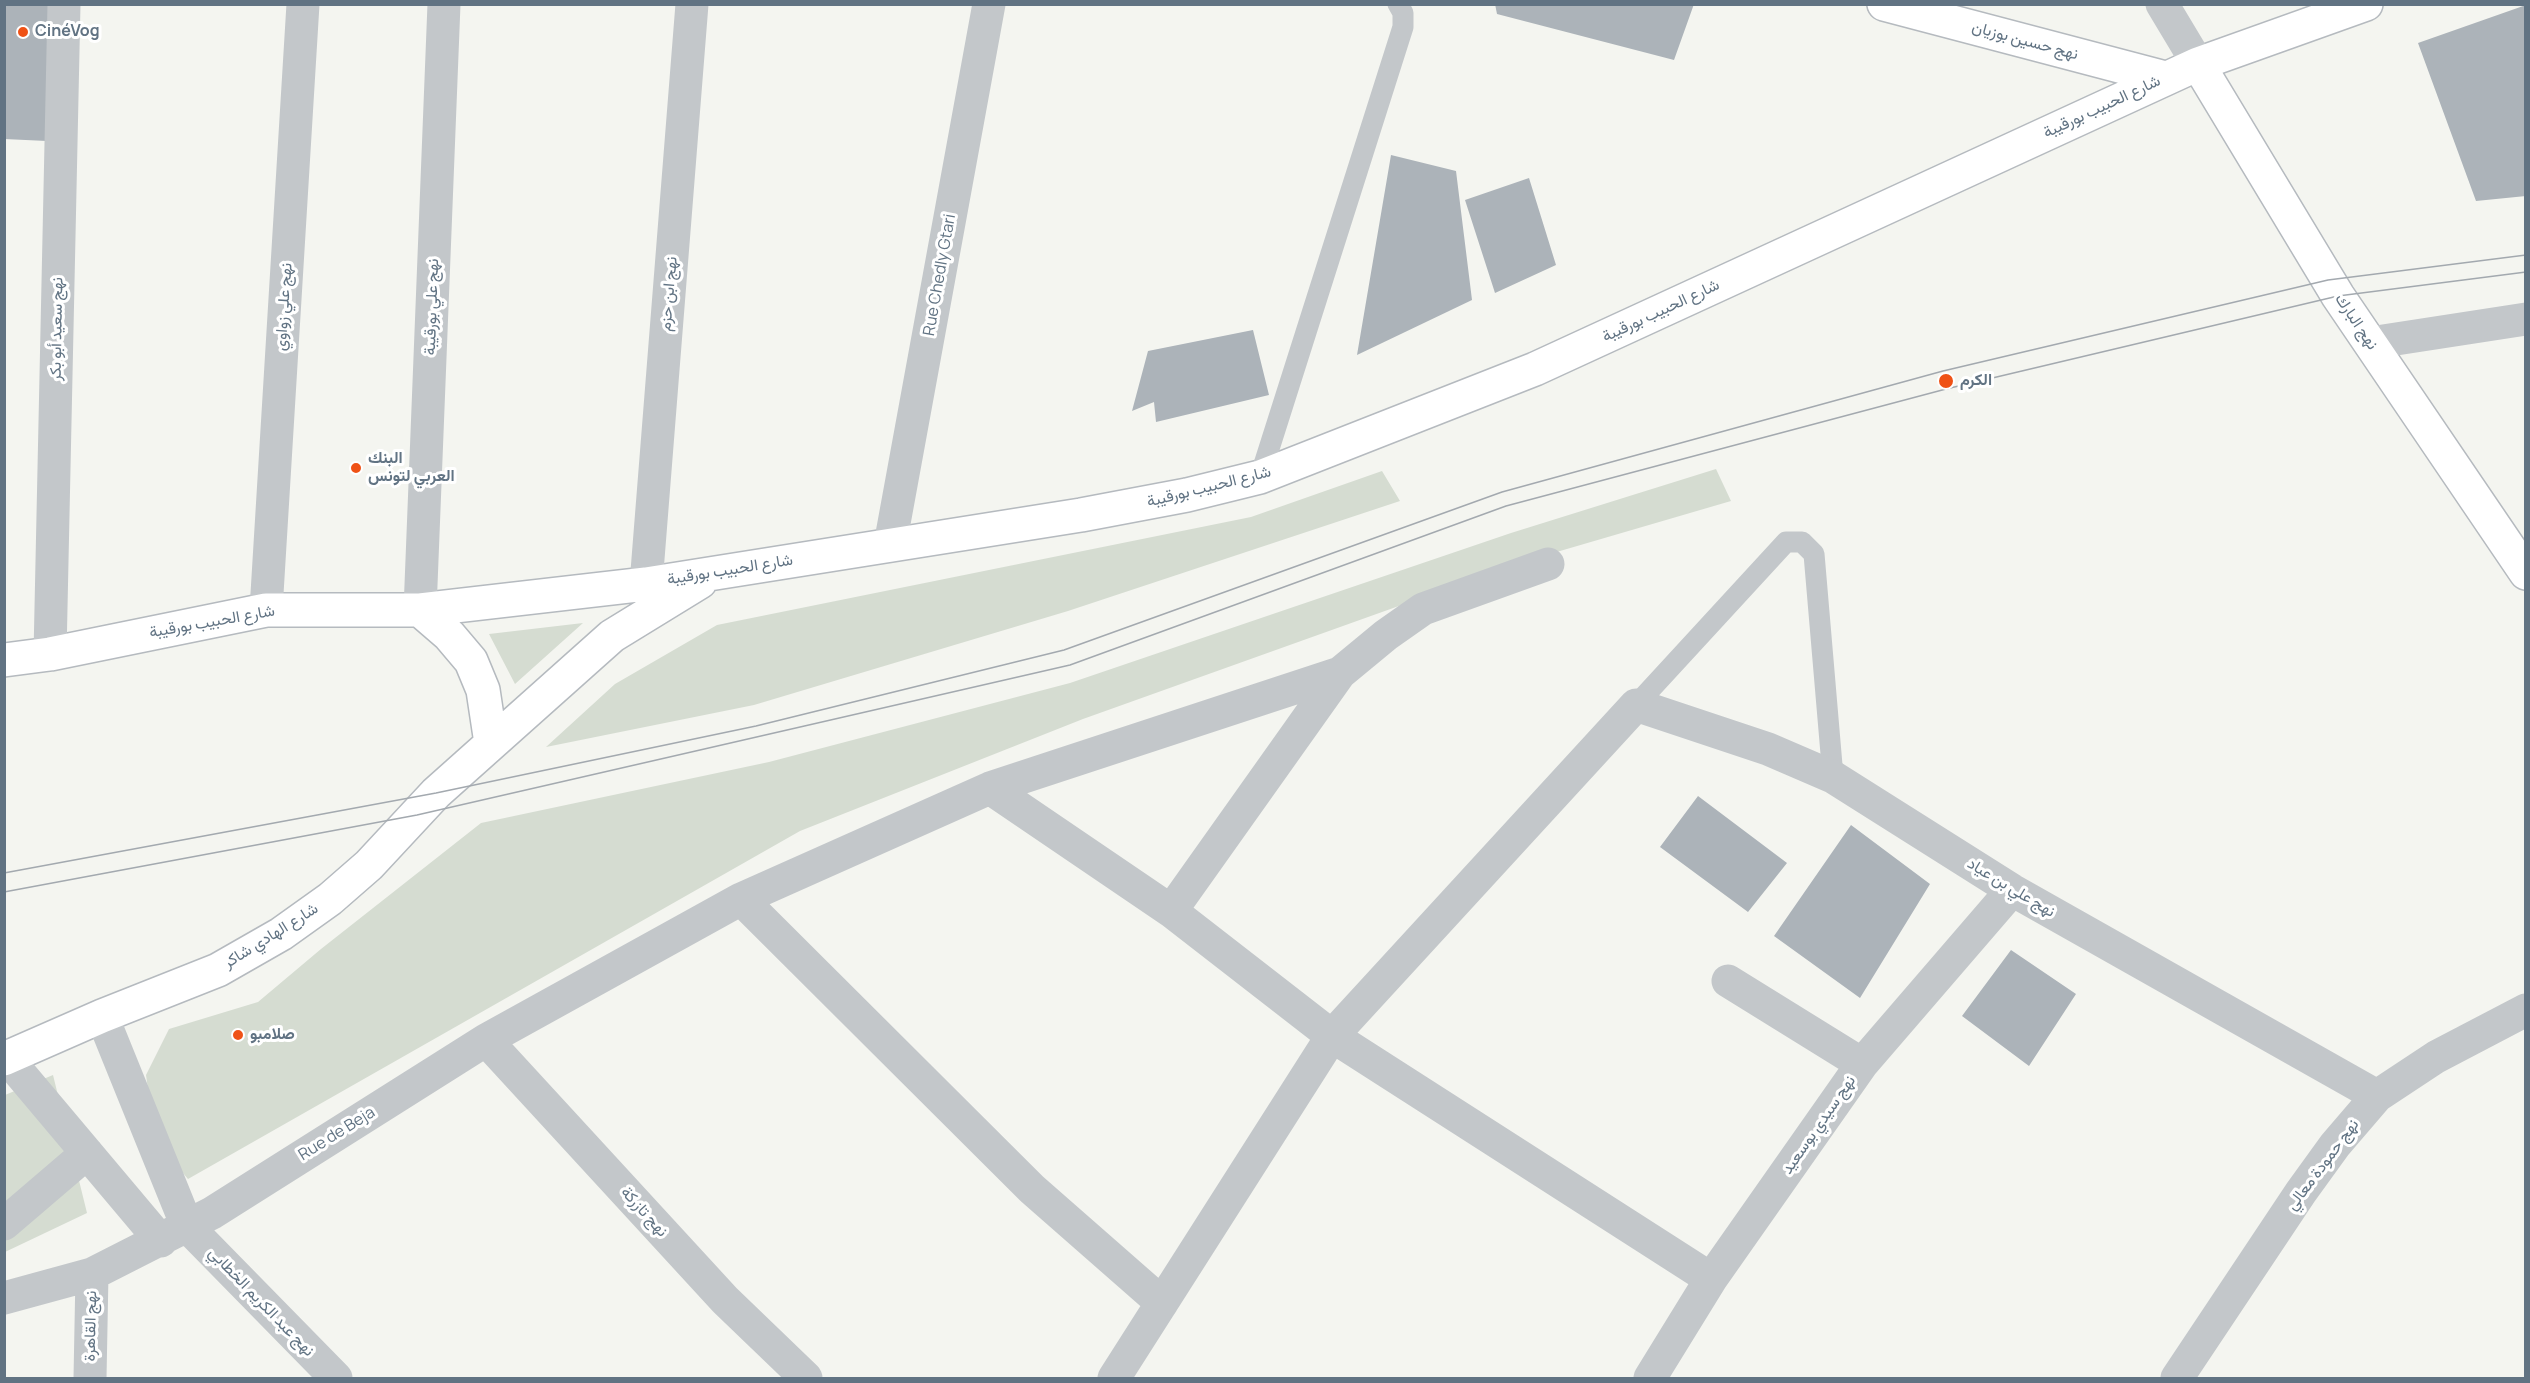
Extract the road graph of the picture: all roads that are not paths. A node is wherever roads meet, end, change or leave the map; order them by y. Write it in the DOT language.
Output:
graph roads {
  1 [pos="64,4"];
  2 [pos="303,4"];
  3 [pos="444,4"];
  4 [pos="692,4"];
  5 [pos="989,4"];
  6 [pos="1398,4"];
  7 [pos="1884,4"];
  8 [pos="2162,4"];
  9 [pos="2366,4"];
  10 [pos="2198,64"];
  11 [pos="2165,78"];
  12 [pos="2526,319"];
  13 [pos="2370,343"];
  14 [pos="1260,477"];
  15 [pos="2516,543"];
  16 [pos="890,545"];
  17 [pos="1548,564"];
  18 [pos="720,571"];
  19 [pos="2526,573"];
  20 [pos="646,584"];
  21 [pos="266,610"];
  22 [pos="420,610"];
  23 [pos="50,654"];
  24 [pos="4,660"];
  25 [pos="1340,673"];
  26 [pos="1636,705"];
  27 [pos="491,743"];
  28 [pos="1833,777"];
  29 [pos="990,789"];
  30 [pos="2012,890"];
  31 [pos="741,899"];
  32 [pos="1171,911"];
  33 [pos="1728,981"];
  34 [pos="2526,1010"];
  35 [pos="102,1016"];
  36 [pos="1332,1036"];
  37 [pos="486,1040"];
  38 [pos="6,1058"];
  39 [pos="1862,1064"];
  40 [pos="2377,1096"];
  41 [pos="87,1153"];
  42 [pos="4,1224"];
  43 [pos="174,1233"];
  44 [pos="92,1274"];
  45 [pos="1711,1279"];
  46 [pos="4,1298"];
  47 [pos="1161,1303"];
  48 [pos="90,1378"];
  49 [pos="336,1378"];
  50 [pos="806,1378"];
  51 [pos="1114,1378"];
  52 [pos="1650,1378"];
  53 [pos="2177,1378"];
  1 -- 23 [label="street, نهج سعيد أبو بكر"];
  2 -- 21 [label="street, نهج علي زواوي"];
  3 -- 22 [label="street, نهج علي بورقيبة"];
  4 -- 20 [label="street, نهج ابن حزم"];
  5 -- 16 [label="street, Rue Chedly Gtari"];
  6 -- 14 [label="lane"];
  7 -- 11 [label="main road, نهج حسين بوزيان"];
  8 -- 10 [label="street"];
  9 -- 10 [label="main road, شارع الحبيب بورقيبة"];
  10 -- 11 [label="main road, شارع الحبيب بورقيبة"];
  10 -- 13 [label="main road, نهج البارك"];
  11 -- 14 [label="main road, شارع الحبيب بورقيبة"];
  12 -- 13 [label="street"];
  13 -- 15 [label="main road, نهج البارك"];
  14 -- 16 [label="main road, شارع الحبيب بورقيبة"];
  15 -- 19 [label="main road, نهج البارك"];
  16 -- 18 [label="main road, شارع الحبيب بورقيبة"];
  17 -- 25 [label="street"];
  18 -- 20 [label="main road, شارع الحبيب بورقيبة"];
  18 -- 27 [label="main road, شارع الهادي شاكر"];
  20 -- 22 [label="main road, شارع الحبيب بورقيبة"];
  21 -- 22 [label="main road, شارع الحبيب بورقيبة"];
  21 -- 23 [label="main road, شارع الحبيب بورقيبة"];
  22 -- 27 [label="main road"];
  23 -- 24 [label="main road, شارع الحبيب بورقيبة"];
  25 -- 29 [label="street, Rue de Beja"];
  25 -- 32 [label="street"];
  26 -- 28 [label="street, نهج علي بن عياد"];
  26 -- 28 [label="lane"];
  26 -- 36 [label="street"];
  27 -- 35 [label="main road, شارع الهادي شاكر"];
  28 -- 30 [label="street, نهج علي بن عياد"];
  29 -- 31 [label="street, Rue de Beja"];
  29 -- 32 [label="street"];
  30 -- 39 [label="street, نهج سيدي بوسعيد"];
  30 -- 40 [label="street, نهج علي بن عياد"];
  31 -- 37 [label="street, Rue de Beja"];
  31 -- 47 [label="street"];
  32 -- 36 [label="street"];
  33 -- 39 [label="street"];
  34 -- 40 [label="street, نهج حمودة معالي"];
  35 -- 38 [label="main road, شارع الهادي شاكر"];
  35 -- 43 [label="street"];
  36 -- 45 [label="street"];
  36 -- 47 [label="street"];
  37 -- 43 [label="street, Rue de Beja"];
  37 -- 50 [label="street, نهج تازركة"];
  38 -- 41 [label="street, نهج عبد الكريم الخطابي"];
  39 -- 45 [label="street, نهج سيدي بوسعيد"];
  40 -- 53 [label="street, نهج حمودة معالي"];
  41 -- 42 [label="street"];
  41 -- 43 [label="street, نهج عبد الكريم الخطابي"];
  43 -- 44 [label="street, Rue de Beja"];
  43 -- 49 [label="street, نهج عبد الكريم الخطابي"];
  44 -- 46 [label="street, Rue de Beja"];
  44 -- 48 [label="street, نهج القاهرة"];
  45 -- 52 [label="street, نهج سيدي بوسعيد"];
  47 -- 51 [label="street"];
}
